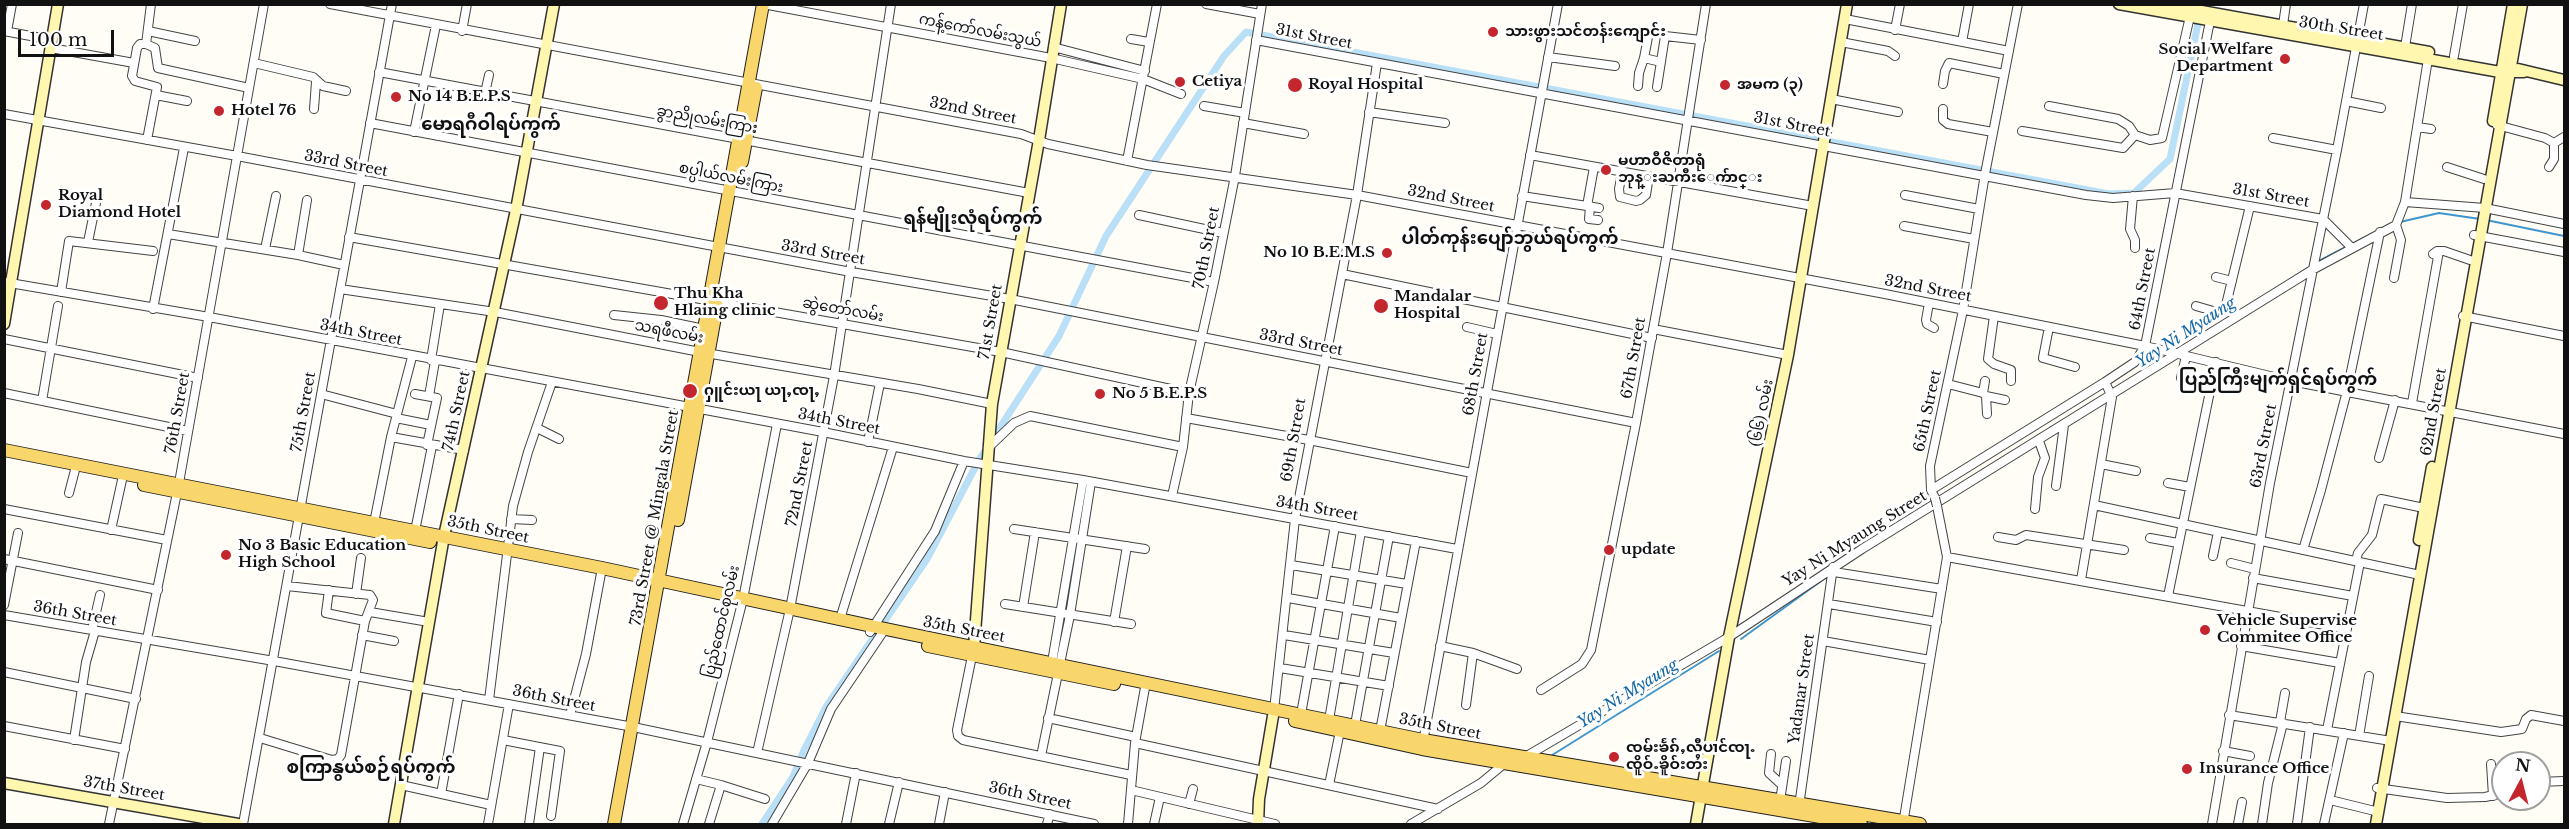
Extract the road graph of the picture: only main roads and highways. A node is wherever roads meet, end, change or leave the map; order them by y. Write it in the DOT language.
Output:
graph roads {
  1 [pos="58,4"];
  2 [pos="554,4"];
  3 [pos="1060,4"];
  4 [pos="1847,4"];
  5 [pos="2119,4"];
  6 [pos="2163,4"];
  7 [pos="2513,4"];
  8 [pos="2522,4"];
  9 [pos="767,5"];
  10 [pos="2198,14"];
  11 [pos="2358,43"];
  12 [pos="2505,69"];
  13 [pos="2565,80"];
  14 [pos="2496,125"];
  15 [pos="2481,213"];
  16 [pos="2477,236"];
  17 [pos="8,282"];
  18 [pos="713,301"];
  19 [pos="2464,316"];
  20 [pos="4,324"];
  21 [pos="704,353"];
  22 [pos="2447,409"];
  23 [pos="4,450"];
  24 [pos="4,458"];
  25 [pos="179,488"];
  26 [pos="356,524"];
  27 [pos="444,540"];
  28 [pos="2417,574"];
  29 [pos="663,585"];
  30 [pos="790,612"];
  31 [pos="877,631"];
  32 [pos="973,651"];
  33 [pos="1274,713"];
  34 [pos="636,728"];
  35 [pos="2388,741"];
  36 [pos="1423,745"];
  37 [pos="1607,777"];
  38 [pos="4,783"];
  39 [pos="1702,793"];
  40 [pos="1799,809"];
  41 [pos="2376,811"];
  42 [pos="1257,822"];
  43 [pos="1903,823"];
  44 [pos="238,825"];
  45 [pos="394,825"];
  46 [pos="614,825"];
  47 [pos="621,825"];
  48 [pos="1696,825"];
  49 [pos="1861,825"];
  50 [pos="1920,825"];
  51 [pos="2370,825"];
  52 [pos="2376,825"];
  1 -- 17 [label="main road"];
  2 -- 27 [label="main road, 74th Street"];
  3 -- 32 [label="main road, 71st Street"];
  4 -- 39 [label="main road, (၆၆) လမ်း"];
  5 -- 10 [label="main road, 30th Street"];
  6 -- 10 [label="main road, 30th Street"];
  7 -- 12 [label="main road, 62nd Street"];
  8 -- 12 [label="main road, 62nd Street"];
  9 -- 18 [label="main road, 73rd Street @ Mingala Street"];
  10 -- 11 [label="main road, 30th Street"];
  10 -- 11 [label="main road, 30th Street"];
  11 -- 12 [label="main road, 30th Street"];
  11 -- 12 [label="main road, 30th Street"];
  12 -- 13 [label="main road, 30th Street"];
  12 -- 14 [label="main road, 62nd Street"];
  14 -- 15 [label="main road, 62nd Street"];
  14 -- 15 [label="main road, 62nd Street"];
  15 -- 16 [label="main road, 62nd Street"];
  16 -- 19 [label="main road, 62nd Street"];
  16 -- 19 [label="main road, 62nd Street"];
  17 -- 20 [label="main road"];
  18 -- 21 [label="main road, 73rd Street @ Mingala Street"];
  18 -- 21 [label="main road, 73rd Street @ Mingala Street"];
  19 -- 22 [label="main road, 62nd Street"];
  21 -- 29 [label="main road, 73rd Street @ Mingala Street"];
  22 -- 28 [label="main road, 62nd Street"];
  22 -- 28 [label="main road, 62nd Street"];
  23 -- 25 [label="main road, 35th Street"];
  24 -- 25 [label="main road, 35th Street"];
  25 -- 26 [label="main road, 35th Street"];
  26 -- 27 [label="main road, 35th Street"];
  26 -- 27 [label="main road, 35th Street"];
  27 -- 29 [label="main road, 35th Street"];
  27 -- 45 [label="main road, 74th Street"];
  28 -- 35 [label="main road, 62nd Street"];
  28 -- 35 [label="main road, 62nd Street"];
  29 -- 30 [label="main road, 35th Street"];
  29 -- 34 [label="main road, 73rd Street @ Mingala Street"];
  30 -- 31 [label="main road, 35th Street"];
  30 -- 31 [label="main road, 35th Street"];
  31 -- 32 [label="main road, 35th Street"];
  32 -- 33 [label="main road, 35th Street"];
  33 -- 36 [label="main road, 35th Street"];
  33 -- 36 [label="main road, 35th Street"];
  33 -- 42 [label="main road, 69th Street"];
  34 -- 46 [label="main road, 73rd Street @ Mingala Street"];
  34 -- 47 [label="main road, 73rd Street @ Mingala Street"];
  35 -- 41 [label="main road, 62nd Street"];
  36 -- 37 [label="main road, 35th Street"];
  36 -- 37 [label="main road, 35th Street"];
  37 -- 39 [label="main road, 35th Street"];
  38 -- 44 [label="main road, 37th Street"];
  39 -- 40 [label="main road, 35th Street"];
  39 -- 40 [label="main road, 35th Street"];
  39 -- 48 [label="main road, (၆၆) လမ်း"];
  40 -- 43 [label="main road, 35th Street"];
  40 -- 49 [label="main road, 35th Street"];
  41 -- 51 [label="main road, 62nd Street"];
  41 -- 52 [label="main road, 62nd Street"];
  43 -- 50 [label="main road, 35th Street"];
}
